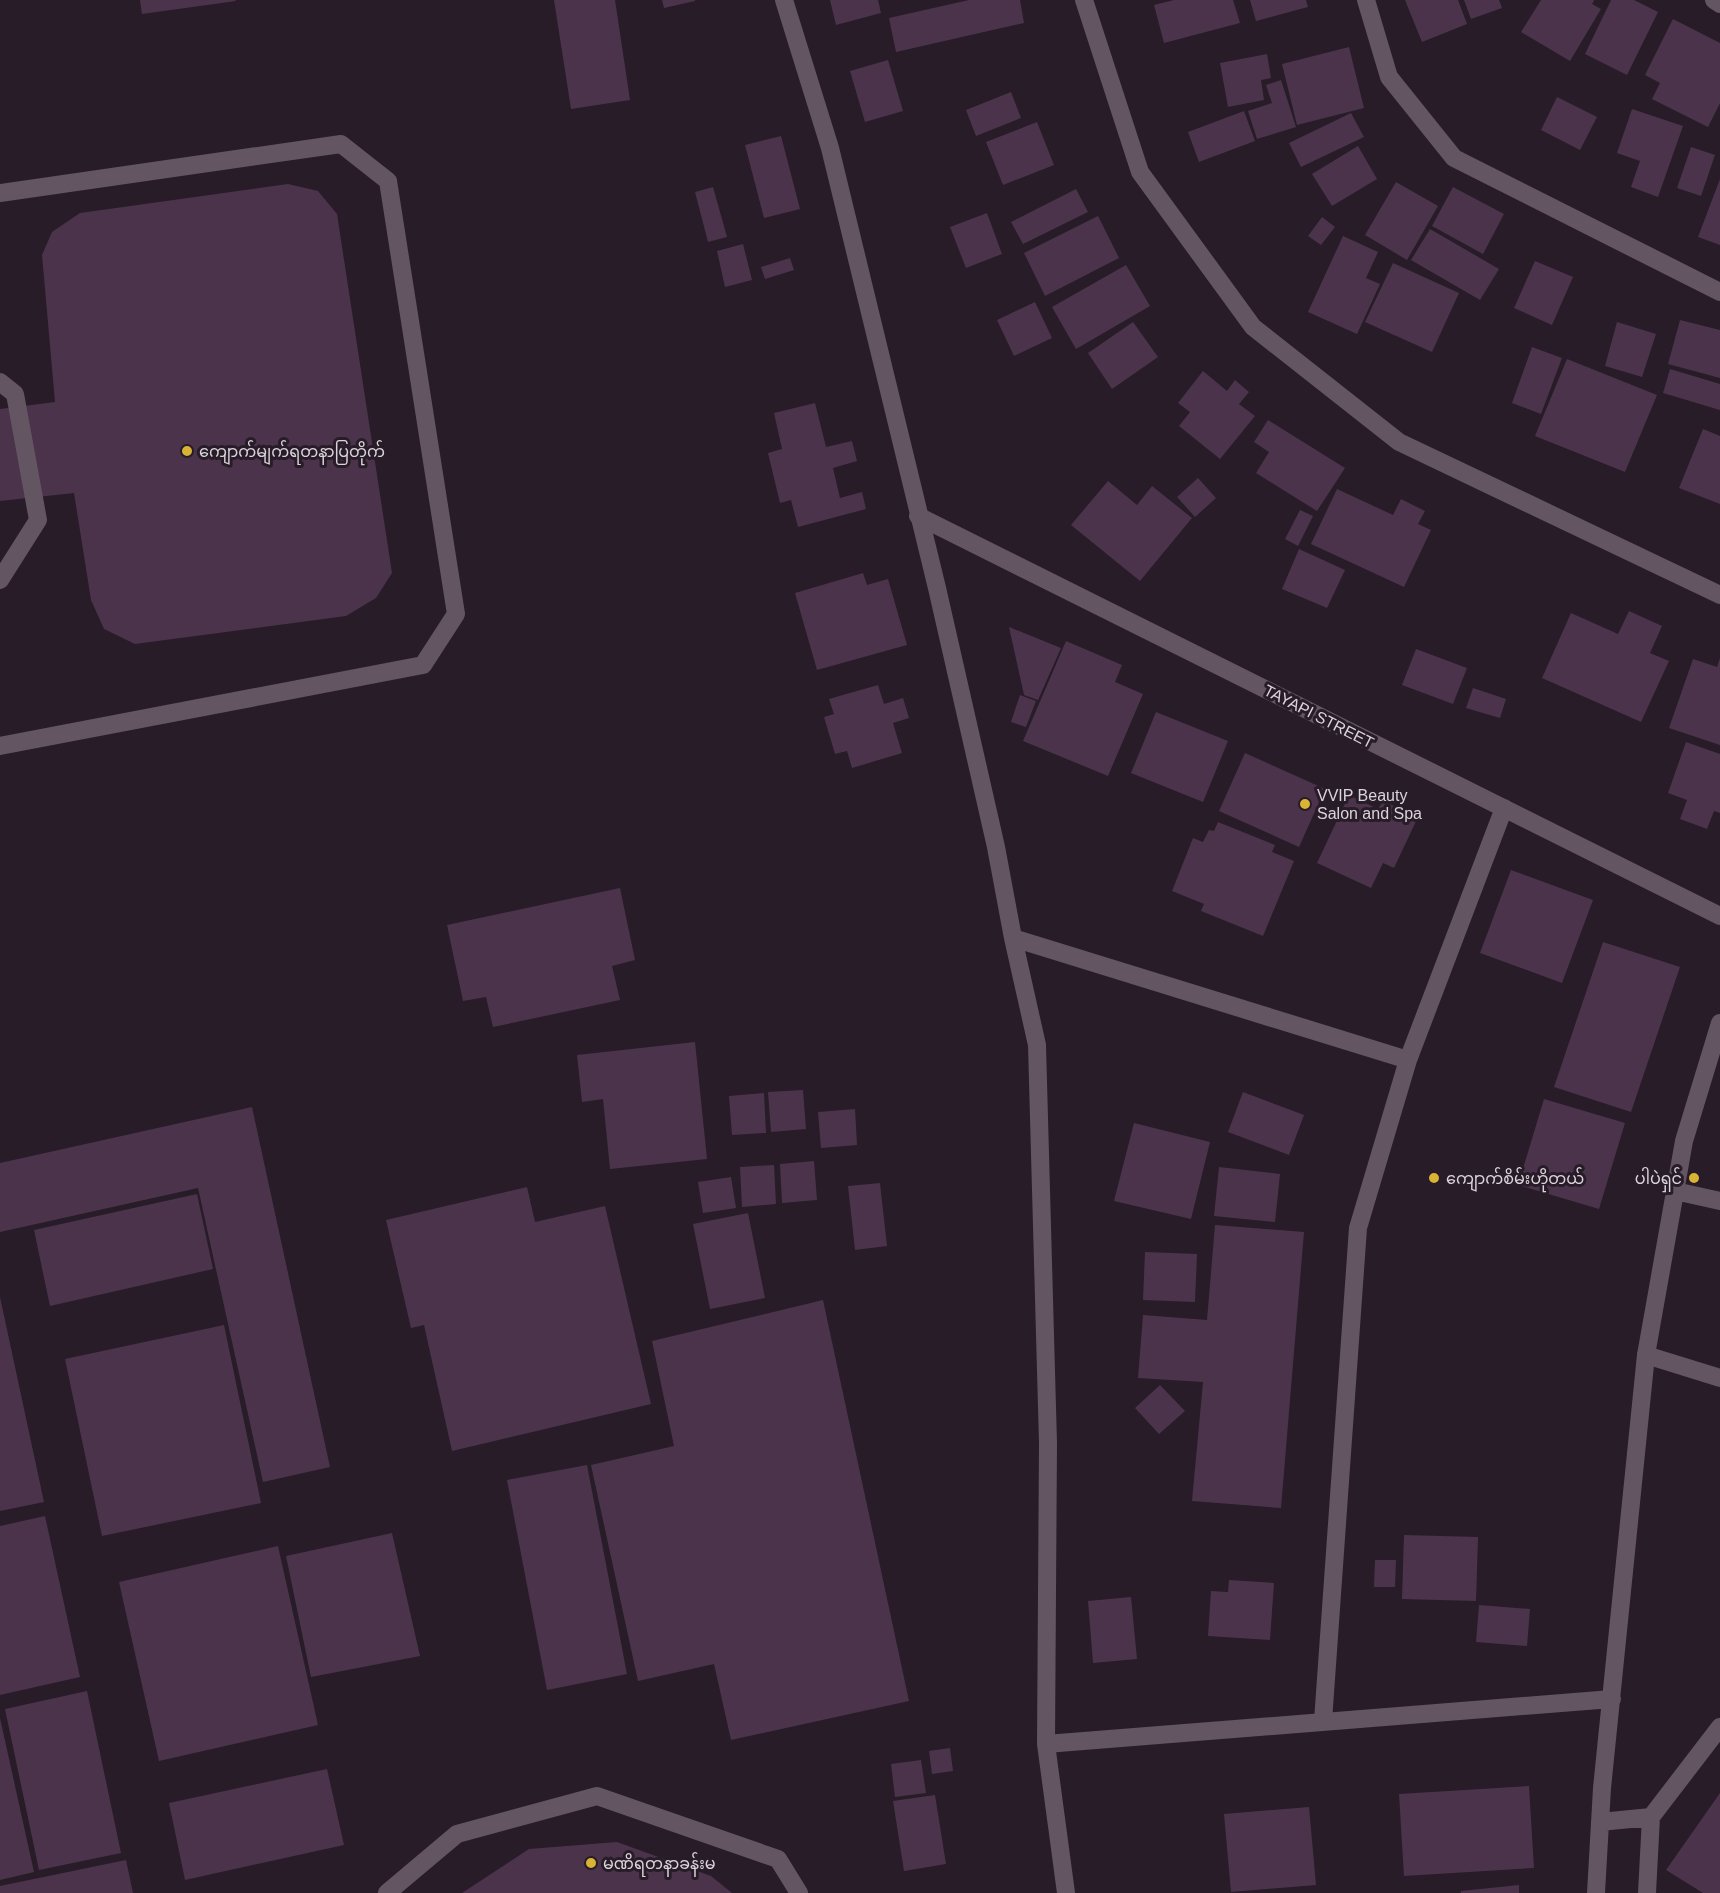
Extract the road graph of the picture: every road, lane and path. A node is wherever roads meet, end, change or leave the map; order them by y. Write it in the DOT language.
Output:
graph roads {
  1 [pos="784,0"];
  2 [pos="1084,0"];
  3 [pos="1366,0"];
  4 [pos="1714,0"];
  5 [pos="1720,4"];
  6 [pos="0,193"];
  7 [pos="1720,292"];
  8 [pos="0,382"];
  9 [pos="918,516"];
  10 [pos="0,580"];
  11 [pos="1720,595"];
  12 [pos="0,746"];
  13 [pos="1504,808"];
  14 [pos="1720,916"];
  15 [pos="1013,938"];
  16 [pos="1720,1023"];
  17 [pos="1408,1060"];
  18 [pos="1675,1191"];
  19 [pos="1720,1201"];
  20 [pos="1646,1355"];
  21 [pos="1720,1378"];
  22 [pos="1612,1699"];
  23 [pos="1323,1721"];
  24 [pos="1720,1727"];
  25 [pos="1046,1744"];
  26 [pos="1651,1817"];
  27 [pos="1600,1822"];
  28 [pos="387,1893"];
  29 [pos="799,1893"];
  30 [pos="1066,1893"];
  31 [pos="1596,1893"];
  32 [pos="1647,1893"];
  1 -- 9 [label="street"];
  2 -- 11 [label="street"];
  3 -- 7 [label="street"];
  4 -- 5 [label="street"];
  6 -- 12 [label="street"];
  8 -- 10 [label="street"];
  9 -- 13 [label="street, TAYAPI STREET"];
  9 -- 15 [label="street"];
  13 -- 14 [label="street, TAYAPI STREET"];
  13 -- 17 [label="street"];
  15 -- 17 [label="street"];
  15 -- 25 [label="street"];
  16 -- 18 [label="street"];
  17 -- 23 [label="street"];
  18 -- 19 [label="street"];
  18 -- 20 [label="street"];
  20 -- 21 [label="street"];
  20 -- 22 [label="street"];
  22 -- 23 [label="street"];
  22 -- 27 [label="street"];
  23 -- 25 [label="street"];
  24 -- 26 [label="street"];
  25 -- 30 [label="street"];
  26 -- 27 [label="street"];
  26 -- 32 [label="street"];
  27 -- 31 [label="street"];
  28 -- 29 [label="street"];
}
